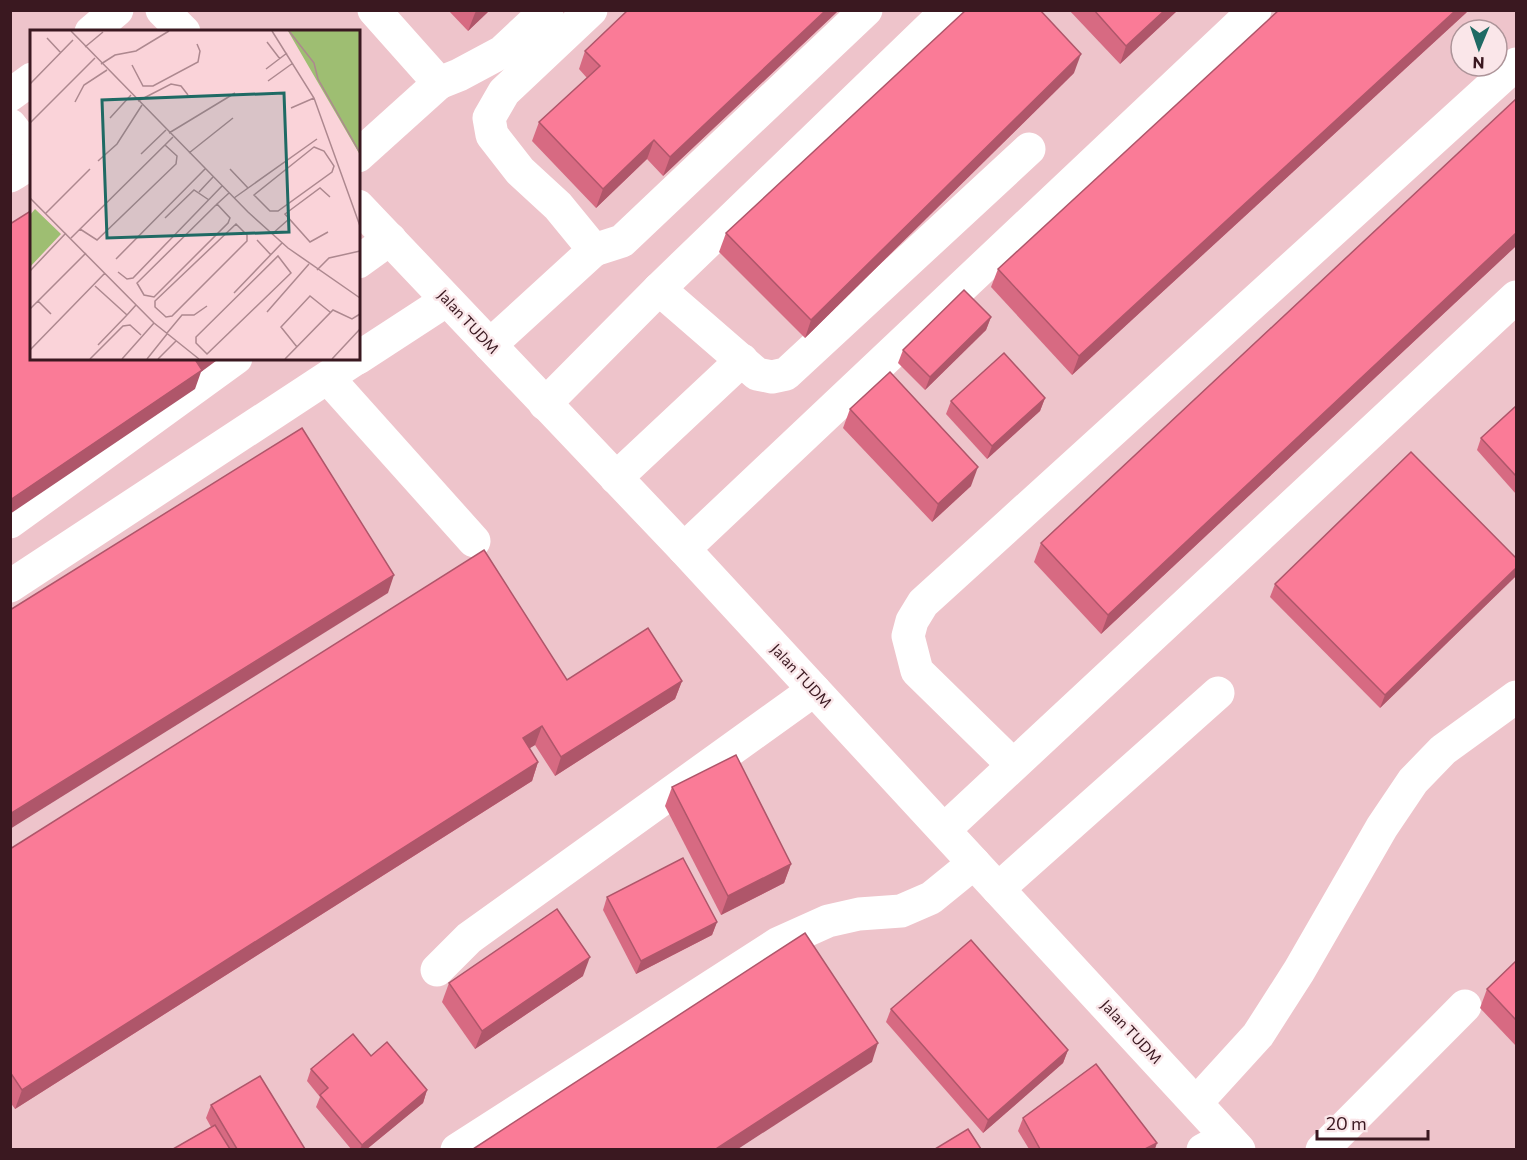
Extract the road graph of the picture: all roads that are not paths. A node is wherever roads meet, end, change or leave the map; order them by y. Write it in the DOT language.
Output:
graph roads {
  1 [pos="117,10"];
  2 [pos="162,10"];
  3 [pos="374,10"];
  4 [pos="547,10"];
  5 [pos="591,10"];
  6 [pos="866,10"];
  7 [pos="948,10"];
  8 [pos="1255,10"];
  9 [pos="93,30"];
  10 [pos="182,30"];
  11 [pos="1516,64"];
  12 [pos="30,80"];
  13 [pos="439,83"];
  14 [pos="10,95"];
  15 [pos="10,125"];
  16 [pos="1029,149"];
  17 [pos="30,151"];
  18 [pos="360,154"];
  19 [pos="30,160"];
  20 [pos="10,176"];
  21 [pos="360,208"];
  22 [pos="390,239"];
  23 [pos="594,250"];
  24 [pos="360,261"];
  25 [pos="659,289"];
  26 [pos="1516,297"];
  27 [pos="447,300"];
  28 [pos="490,345"];
  29 [pos="360,357"];
  30 [pos="233,360"];
  31 [pos="355,360"];
  32 [pos="742,360"];
  33 [pos="328,378"];
  34 [pos="545,404"];
  35 [pos="616,478"];
  36 [pos="10,522"];
  37 [pos="474,541"];
  38 [pos="684,549"];
  39 [pos="10,586"];
  40 [pos="814,690"];
  41 [pos="1218,693"];
  42 [pos="1516,697"];
  43 [pos="1013,765"];
  44 [pos="944,830"];
  45 [pos="974,863"];
  46 [pos="998,889"];
  47 [pos="436,970"];
  48 [pos="1465,1006"];
  49 [pos="1196,1103"];
  50 [pos="1223,1145"];
  51 [pos="457,1149"];
  52 [pos="1322,1149"];
  1 -- 9 [label="street"];
  2 -- 10 [label="street"];
  3 -- 13 [label="street"];
  4 -- 13 [label="street"];
  5 -- 23 [label="street"];
  6 -- 23 [label="street"];
  7 -- 25 [label="street"];
  8 -- 38 [label="street"];
  11 -- 43 [label="street"];
  12 -- 14 [label="street"];
  13 -- 18 [label="street"];
  15 -- 17 [label="street"];
  16 -- 32 [label="street"];
  19 -- 20 [label="street"];
  21 -- 22 [label="street, Jalan TUDM"];
  22 -- 24 [label="street"];
  22 -- 27 [label="street, Jalan TUDM"];
  23 -- 28 [label="street"];
  25 -- 32 [label="street"];
  25 -- 34 [label="street"];
  26 -- 43 [label="street"];
  27 -- 28 [label="street, Jalan TUDM"];
  27 -- 29 [label="street"];
  28 -- 34 [label="street, Jalan TUDM"];
  30 -- 36 [label="street"];
  31 -- 33 [label="street"];
  32 -- 35 [label="street"];
  33 -- 37 [label="street"];
  33 -- 39 [label="street"];
  34 -- 35 [label="street, Jalan TUDM"];
  35 -- 38 [label="street, Jalan TUDM"];
  38 -- 40 [label="street, Jalan TUDM"];
  40 -- 44 [label="street, Jalan TUDM"];
  40 -- 47 [label="street"];
  41 -- 46 [label="street"];
  42 -- 49 [label="street"];
  43 -- 44 [label="street"];
  44 -- 45 [label="street, Jalan TUDM"];
  45 -- 46 [label="street, Jalan TUDM"];
  45 -- 51 [label="street"];
  46 -- 49 [label="street, Jalan TUDM"];
  48 -- 52 [label="street"];
  49 -- 50 [label="street, Jalan TUDM"];
}
